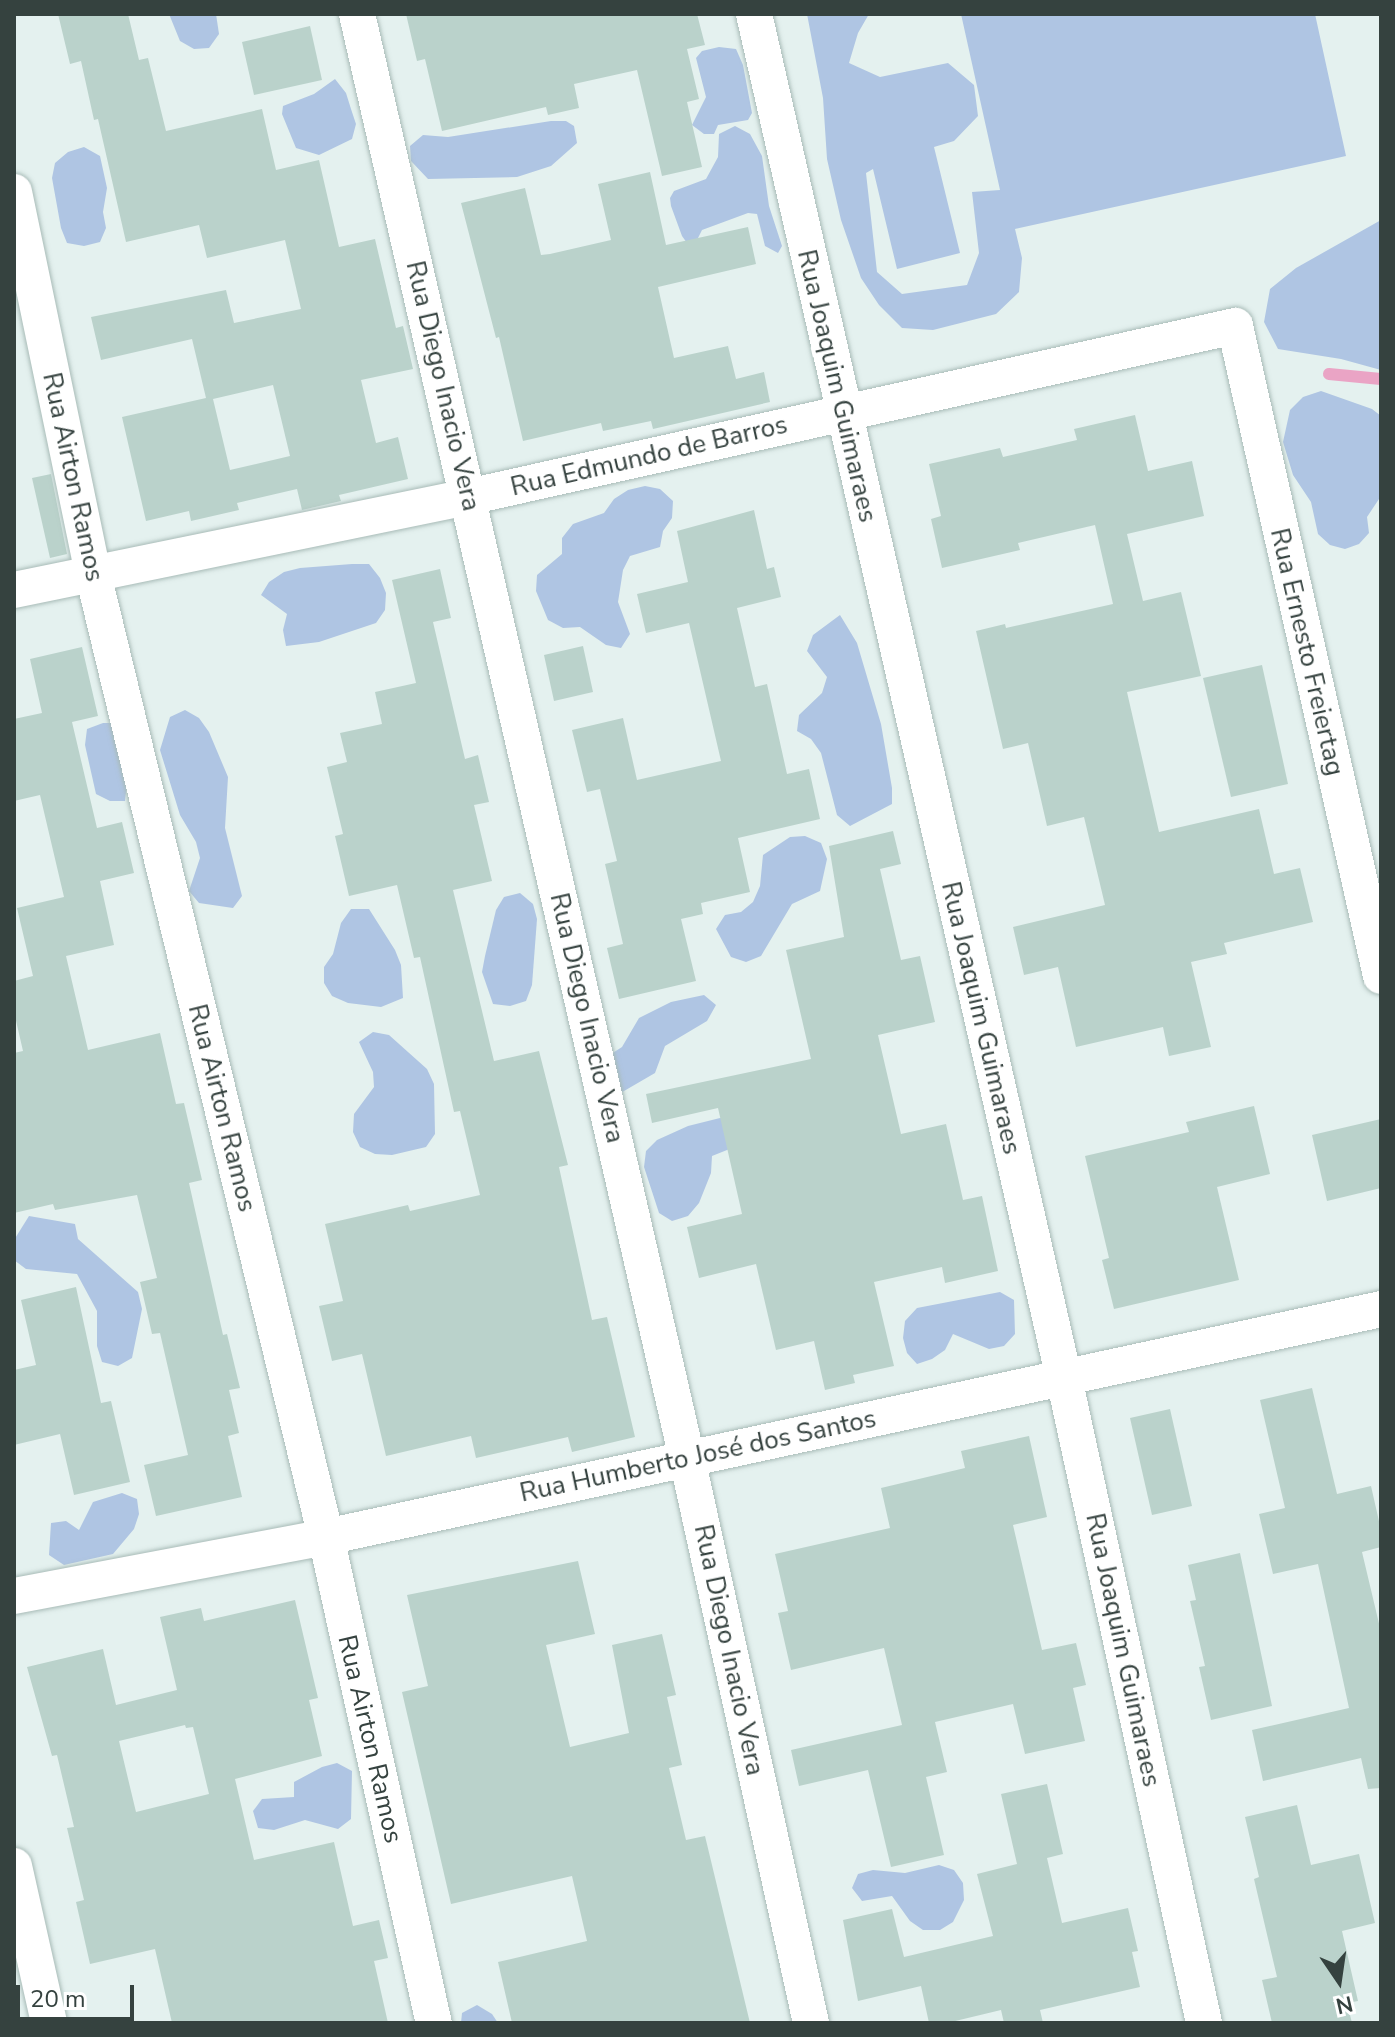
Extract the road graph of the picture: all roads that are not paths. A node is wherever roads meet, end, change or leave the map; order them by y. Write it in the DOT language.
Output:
graph roads {
  1 [pos="357,14"];
  2 [pos="754,14"];
  3 [pos="14,192"];
  4 [pos="1235,326"];
  5 [pos="843,412"];
  6 [pos="468,497"];
  7 [pos="93,574"];
  8 [pos="14,590"];
  9 [pos="1381,976"];
  10 [pos="1381,1309"];
  11 [pos="1064,1378"];
  12 [pos="687,1458"];
  13 [pos="326,1537"];
  14 [pos="14,1596"];
  15 [pos="14,1866"];
  16 [pos="49,2023"];
  17 [pos="434,2023"];
  18 [pos="811,2023"];
  19 [pos="1204,2023"];
  1 -- 6 [label="street, Rua Diego Inacio Vera"];
  2 -- 5 [label="street, Rua Joaquim Guimaraes"];
  3 -- 7 [label="street, Rua Airton Ramos"];
  4 -- 5 [label="street, Rua Edmundo de Barros"];
  4 -- 9 [label="street, Rua Ernesto Freiertag"];
  5 -- 6 [label="street, Rua Edmundo de Barros"];
  5 -- 11 [label="street, Rua Joaquim Guimaraes"];
  6 -- 7 [label="street, Rua Edmundo de Barros"];
  6 -- 12 [label="street, Rua Diego Inacio Vera"];
  7 -- 8 [label="street, Rua Edmundo de Barros"];
  7 -- 13 [label="street, Rua Airton Ramos"];
  10 -- 11 [label="street, Rua Humberto José dos Santos"];
  11 -- 12 [label="street, Rua Humberto José dos Santos"];
  11 -- 19 [label="street, Rua Joaquim Guimaraes"];
  12 -- 13 [label="street, Rua Humberto José dos Santos"];
  12 -- 18 [label="street, Rua Diego Inacio Vera"];
  13 -- 14 [label="street, Rua Humberto José dos Santos"];
  13 -- 17 [label="street, Rua Airton Ramos"];
  15 -- 16 [label="street"];
}
